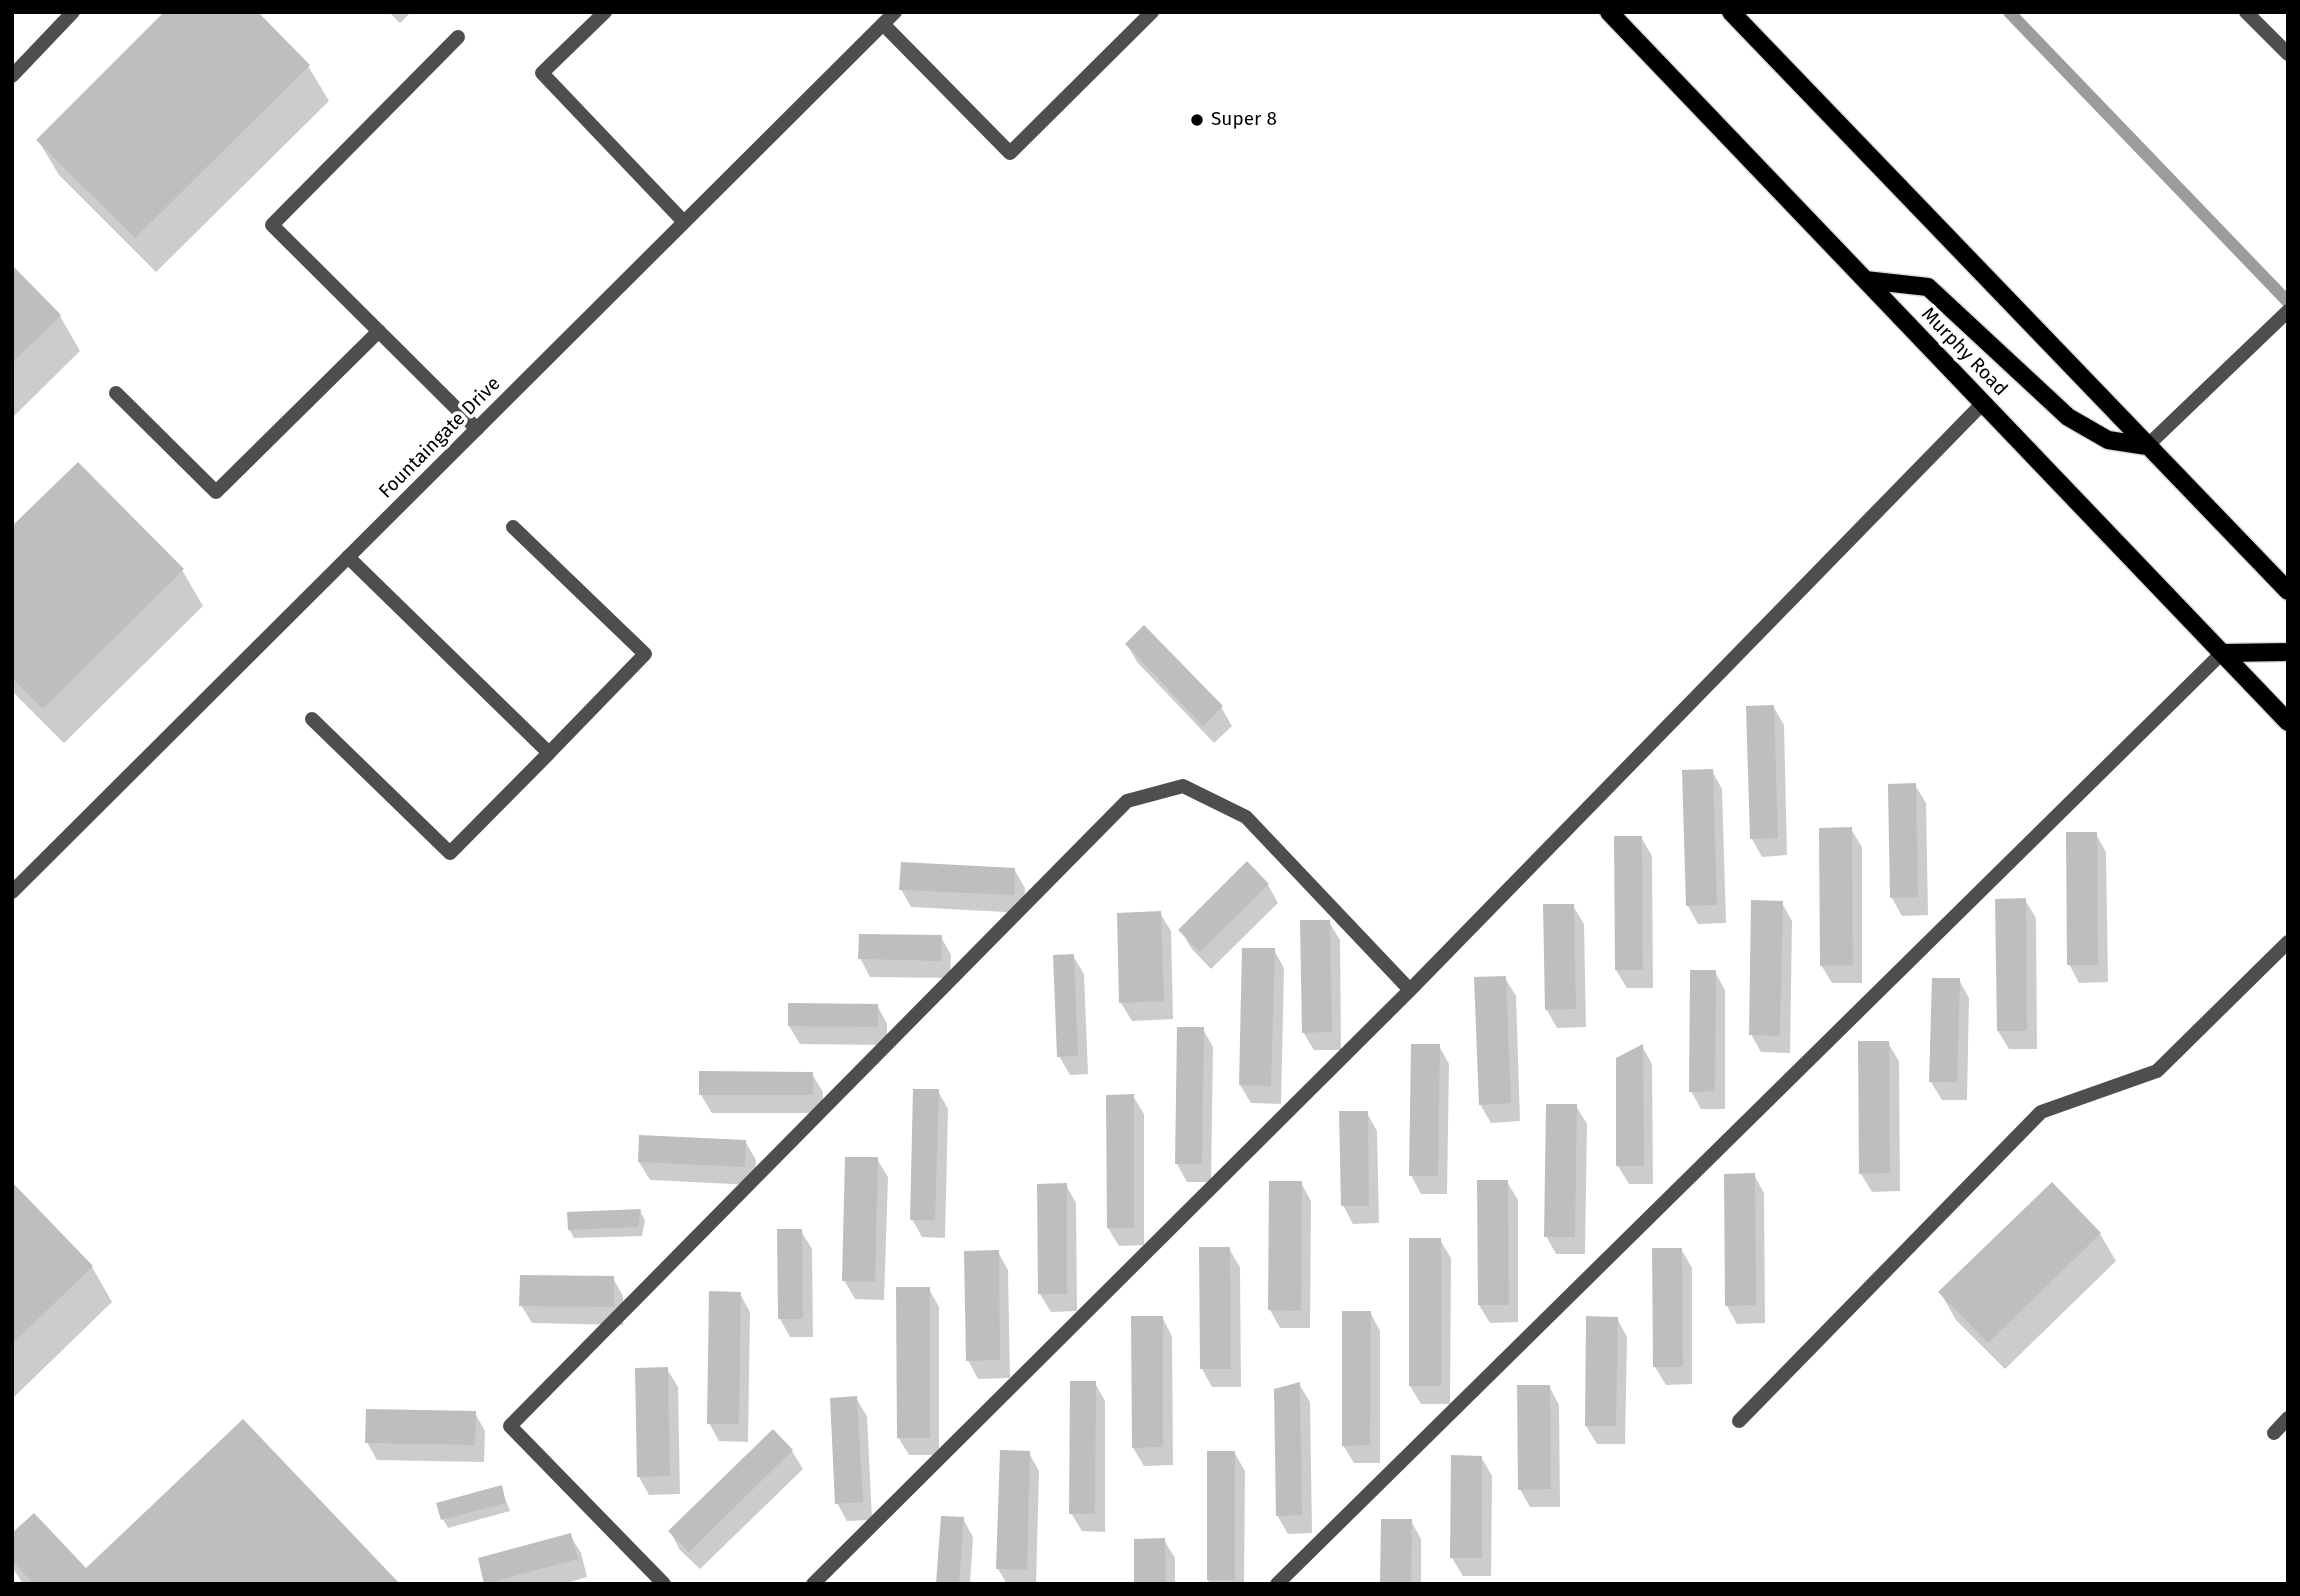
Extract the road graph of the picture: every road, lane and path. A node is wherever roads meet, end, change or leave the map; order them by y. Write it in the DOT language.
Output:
graph roads {
  1 [pos="73,12"];
  2 [pos="605,12"];
  3 [pos="895,12"];
  4 [pos="1152,12"];
  5 [pos="1609,12"];
  6 [pos="1731,12"];
  7 [pos="2246,12"];
  8 [pos="883,24"];
  9 [pos="458,37"];
  10 [pos="2288,54"];
  11 [pos="12,76"];
  12 [pos="684,222"];
  13 [pos="1865,280"];
  14 [pos="2288,311"];
  15 [pos="379,331"];
  16 [pos="116,393"];
  17 [pos="1984,402"];
  18 [pos="477,429"];
  19 [pos="2147,446"];
  20 [pos="513,527"];
  21 [pos="348,557"];
  22 [pos="2288,591"];
  23 [pos="2288,652"];
  24 [pos="2222,653"];
  25 [pos="312,719"];
  26 [pos="2288,722"];
  27 [pos="549,752"];
  28 [pos="12,891"];
  29 [pos="2288,942"];
  30 [pos="1410,990"];
  31 [pos="2288,1418"];
  32 [pos="1740,1421"];
  33 [pos="2274,1433"];
  34 [pos="664,1584"];
  35 [pos="813,1584"];
  36 [pos="1276,1584"];
  1 -- 11 [label="street"];
  2 -- 12 [label="street"];
  3 -- 8 [label="street, Fountaingate Drive"];
  4 -- 8 [label="street"];
  5 -- 13 [label="main road, Murphy Road"];
  6 -- 19 [label="main road"];
  7 -- 10 [label="street"];
  8 -- 12 [label="street, Fountaingate Drive"];
  9 -- 15 [label="street"];
  12 -- 18 [label="street, Fountaingate Drive"];
  13 -- 17 [label="main road, Murphy Road"];
  13 -- 19 [label="main road"];
  14 -- 19 [label="street"];
  15 -- 16 [label="street"];
  15 -- 18 [label="street"];
  17 -- 24 [label="main road, Murphy Road"];
  17 -- 30 [label="street"];
  18 -- 21 [label="street, Fountaingate Drive"];
  19 -- 22 [label="main road"];
  20 -- 27 [label="street"];
  21 -- 27 [label="street"];
  21 -- 28 [label="street, Fountaingate Drive"];
  23 -- 24 [label="main road"];
  24 -- 26 [label="main road, Murphy Road"];
  24 -- 36 [label="street"];
  25 -- 27 [label="street"];
  29 -- 32 [label="street"];
  30 -- 34 [label="street"];
  30 -- 35 [label="street"];
  31 -- 33 [label="street"];
}
